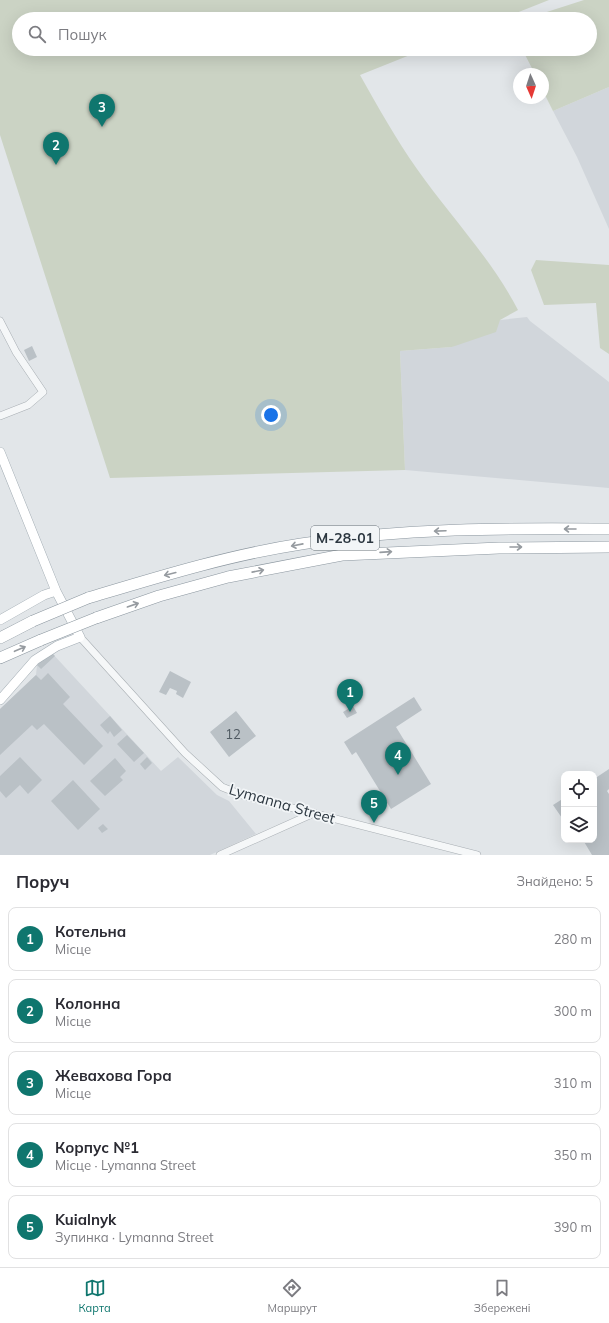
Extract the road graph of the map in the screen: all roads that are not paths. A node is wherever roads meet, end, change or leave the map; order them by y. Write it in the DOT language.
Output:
graph roads {
  1 [pos="0,321"];
  2 [pos="0,416"];
  3 [pos="0,452"];
  4 [pos="609,529"];
  5 [pos="609,547"];
  6 [pos="56,591"];
  7 [pos="0,620"];
  8 [pos="80,637"];
  9 [pos="0,638"];
  10 [pos="0,658"];
  11 [pos="0,700"];
  12 [pos="314,813"];
  13 [pos="220,855"];
  14 [pos="477,855"];
  1 -- 2 [label="street"];
  3 -- 6 [label="main road, Lymanna Street"];
  4 -- 9 [label="highway, М-28-01, one-way, bridge"];
  10 -- 5 [label="highway, М-28-01, one-way, bridge"];
  6 -- 7 [label="main road"];
  6 -- 8 [label="main road, Lymanna Street"];
  8 -- 11 [label="main road"];
  8 -- 12 [label="street, Lymanna Street"];
  12 -- 13 [label="street"];
  12 -- 14 [label="street, Lymanna Street"];
}
